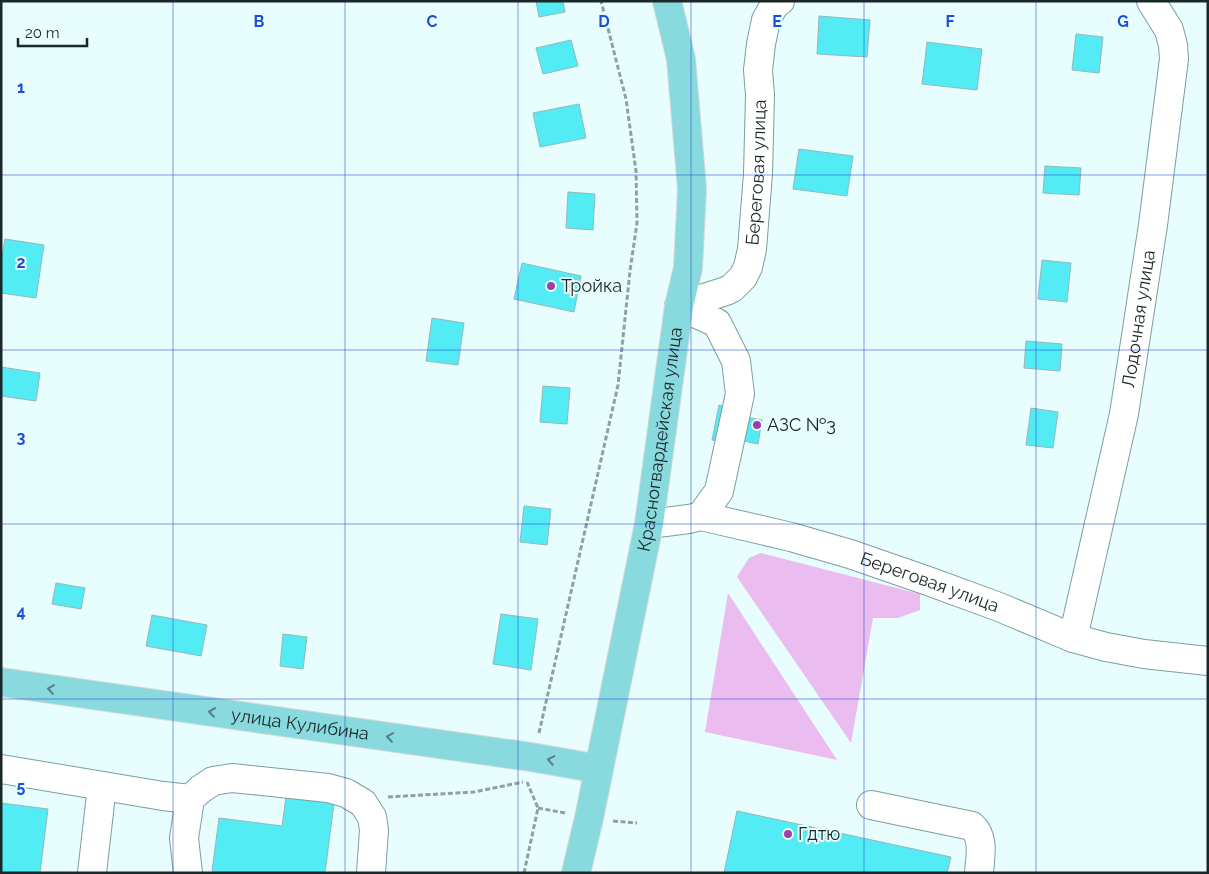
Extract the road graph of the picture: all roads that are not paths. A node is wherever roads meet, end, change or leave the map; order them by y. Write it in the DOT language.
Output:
graph roads {
  1 [pos="667,1"];
  2 [pos="780,1"];
  3 [pos="1151,1"];
  4 [pos="679,306"];
  5 [pos="701,516"];
  6 [pos="649,524"];
  7 [pos="1073,638"];
  8 [pos="1208,661"];
  9 [pos="1,682"];
  10 [pos="1,769"];
  11 [pos="598,769"];
  12 [pos="102,786"];
  13 [pos="190,799"];
  14 [pos="871,805"];
  15 [pos="92,873"];
  16 [pos="188,873"];
  17 [pos="371,873"];
  18 [pos="576,873"];
  19 [pos="979,873"];
  1 -- 4 [label="main road, Красногвардейская улица"];
  2 -- 4 [label="street, Береговая улица"];
  3 -- 7 [label="street, Лодочная улица"];
  4 -- 5 [label="street"];
  4 -- 6 [label="main road, Красногвардейская улица"];
  5 -- 6 [label="street, Береговая улица"];
  5 -- 7 [label="street, Береговая улица"];
  6 -- 11 [label="main road, Красногвардейская улица"];
  7 -- 8 [label="street, Береговая улица"];
  11 -- 9 [label="main road, улица Кулибина, one-way"];
  10 -- 12 [label="street"];
  11 -- 18 [label="main road, Красногвардейская улица"];
  12 -- 13 [label="street"];
  12 -- 15 [label="street"];
  13 -- 16 [label="street"];
  13 -- 17 [label="street"];
  14 -- 19 [label="street"];
}
